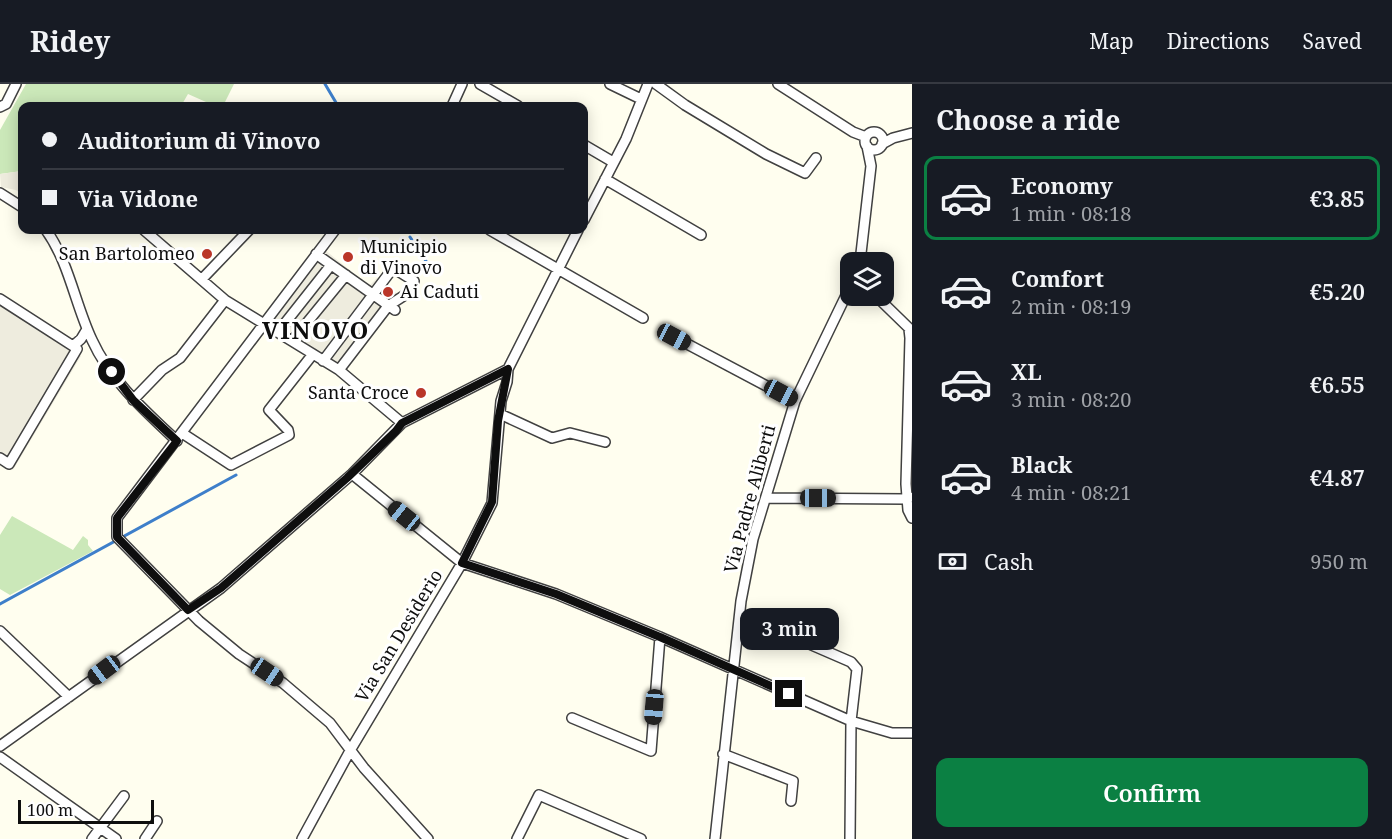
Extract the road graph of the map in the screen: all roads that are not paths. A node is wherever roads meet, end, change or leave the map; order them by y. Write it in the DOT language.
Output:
graph roads {
  1 [pos="16,84"];
  2 [pos="462,84"];
  3 [pos="480,84"];
  4 [pos="610,84"];
  5 [pos="648,84"];
  6 [pos="656,84"];
  7 [pos="778,84"];
  8 [pos="642,99"];
  9 [pos="454,102"];
  10 [pos="511,102"];
  11 [pos="0,108"];
  12 [pos="879,133"];
  13 [pos="912,133"];
  14 [pos="901,135"];
  15 [pos="867,141"];
  16 [pos="881,146"];
  17 [pos="588,147"];
  18 [pos="816,158"];
  19 [pos="613,162"];
  20 [pos="871,166"];
  21 [pos="605,179"];
  22 [pos="0,193"];
  23 [pos="18,204"];
  24 [pos="588,212"];
  25 [pos="49,234"];
  26 [pos="149,234"];
  27 [pos="245,234"];
  28 [pos="332,234"];
  29 [pos="497,234"];
  30 [pos="576,234"];
  31 [pos="701,235"];
  32 [pos="319,251"];
  33 [pos="861,252"];
  34 [pos="331,265"];
  35 [pos="557,270"];
  36 [pos="346,275"];
  37 [pos="202,279"];
  38 [pos="373,295"];
  39 [pos="0,299"];
  40 [pos="225,300"];
  41 [pos="841,306"];
  42 [pos="886,306"];
  43 [pos="391,308"];
  44 [pos="643,318"];
  45 [pos="263,324"];
  46 [pos="87,330"];
  47 [pos="910,330"];
  48 [pos="278,332"];
  49 [pos="674,337"];
  50 [pos="292,341"];
  51 [pos="93,343"];
  52 [pos="75,347"];
  53 [pos="314,354"];
  54 [pos="323,361"];
  55 [pos="508,369"];
  56 [pos="339,370"];
  57 [pos="124,387"];
  58 [pos="144,389"];
  59 [pos="133,400"];
  60 [pos="795,401"];
  61 [pos="500,414"];
  62 [pos="402,423"];
  63 [pos="180,437"];
  64 [pos="605,442"];
  65 [pos="0,458"];
  66 [pos="352,474"];
  67 [pos="766,498"];
  68 [pos="909,498"];
  69 [pos="912,518"];
  70 [pos="462,563"];
  71 [pos="188,610"];
  72 [pos="740,614"];
  73 [pos="0,631"];
  74 [pos="660,637"];
  75 [pos="733,670"];
  76 [pos="69,697"];
  77 [pos="572,718"];
  78 [pos="850,721"];
  79 [pos="912,734"];
  80 [pos="0,746"];
  81 [pos="351,749"];
  82 [pos="723,754"];
  83 [pos="0,758"];
  84 [pos="124,796"];
  85 [pos="791,801"];
  86 [pos="158,821"];
  87 [pos="100,828"];
  88 [pos="92,839"];
  89 [pos="116,839"];
  90 [pos="145,839"];
  91 [pos="302,839"];
  92 [pos="428,839"];
  93 [pos="517,839"];
  94 [pos="641,839"];
  95 [pos="715,839"];
  96 [pos="850,839"];
  1 -- 11 [label="street"];
  2 -- 9 [label="street"];
  3 -- 10 [label="street"];
  4 -- 8 [label="street"];
  5 -- 8 [label="street"];
  6 -- 18 [label="street"];
  7 -- 15 [label="street"];
  8 -- 19 [label="street"];
  12 -- 14 [label="street"];
  12 -- 15 [label="street"];
  12 -- 16 [label="street"];
  13 -- 14 [label="street"];
  14 -- 16 [label="street"];
  15 -- 16 [label="street"];
  15 -- 20 [label="street"];
  16 -- 20 [label="street"];
  17 -- 19 [label="street"];
  19 -- 21 [label="street"];
  20 -- 33 [label="street"];
  21 -- 24 [label="street"];
  21 -- 31 [label="street"];
  22 -- 23 [label="street"];
  25 -- 46 [label="street"];
  26 -- 37 [label="street"];
  27 -- 37 [label="street"];
  28 -- 32 [label="street"];
  29 -- 35 [label="street"];
  30 -- 35 [label="street, Via San Desiderio"];
  32 -- 34 [label="street"];
  32 -- 45 [label="street"];
  34 -- 36 [label="street"];
  34 -- 48 [label="street"];
  35 -- 44 [label="street"];
  35 -- 55 [label="street, Via San Desiderio"];
  36 -- 38 [label="street"];
  36 -- 50 [label="street"];
  37 -- 40 [label="street"];
  38 -- 43 [label="street"];
  38 -- 43 [label="street"];
  38 -- 54 [label="street"];
  39 -- 52 [label="street"];
  40 -- 45 [label="street"];
  40 -- 58 [label="street"];
  41 -- 60 [label="street, Via Padre Aliberti"];
  42 -- 47 [label="street"];
  43 -- 56 [label="street"];
  45 -- 48 [label="street"];
  45 -- 63 [label="street"];
  46 -- 51 [label="street"];
  46 -- 52 [label="street"];
  47 -- 68 [label="street"];
  48 -- 50 [label="street"];
  49 -- 60 [label="street"];
  50 -- 53 [label="street"];
  51 -- 52 [label="street"];
  51 -- 57 [label="street"];
  52 -- 65 [label="street"];
  53 -- 54 [label="street"];
  53 -- 63 [label="street"];
  54 -- 56 [label="street"];
  55 -- 61 [label="street, Via San Desiderio"];
  55 -- 62 [label="street"];
  56 -- 62 [label="street"];
  57 -- 58 [label="street"];
  57 -- 59 [label="street"];
  58 -- 59 [label="street"];
  59 -- 63 [label="street"];
  60 -- 67 [label="street, Via Padre Aliberti"];
  61 -- 64 [label="street"];
  61 -- 70 [label="street, Via San Desiderio"];
  62 -- 66 [label="street"];
  63 -- 71 [label="street"];
  66 -- 70 [label="street"];
  66 -- 71 [label="street"];
  67 -- 68 [label="street"];
  67 -- 72 [label="street, Via Padre Aliberti"];
  68 -- 69 [label="street"];
  70 -- 74 [label="street"];
  70 -- 81 [label="street, Via San Desiderio"];
  71 -- 76 [label="street"];
  71 -- 81 [label="street"];
  72 -- 75 [label="street, Via Padre Aliberti"];
  72 -- 78 [label="street"];
  73 -- 76 [label="street"];
  74 -- 75 [label="street"];
  74 -- 77 [label="street"];
  75 -- 78 [label="street"];
  75 -- 82 [label="street, Via Padre Aliberti"];
  76 -- 80 [label="street"];
  78 -- 79 [label="street"];
  78 -- 96 [label="street"];
  81 -- 91 [label="street, Via San Desiderio"];
  81 -- 92 [label="street"];
  82 -- 85 [label="street"];
  82 -- 95 [label="street, Via Padre Aliberti"];
  83 -- 87 [label="street"];
  84 -- 87 [label="street"];
  86 -- 90 [label="street"];
  87 -- 88 [label="street"];
  87 -- 89 [label="street"];
  93 -- 94 [label="street"];
}
